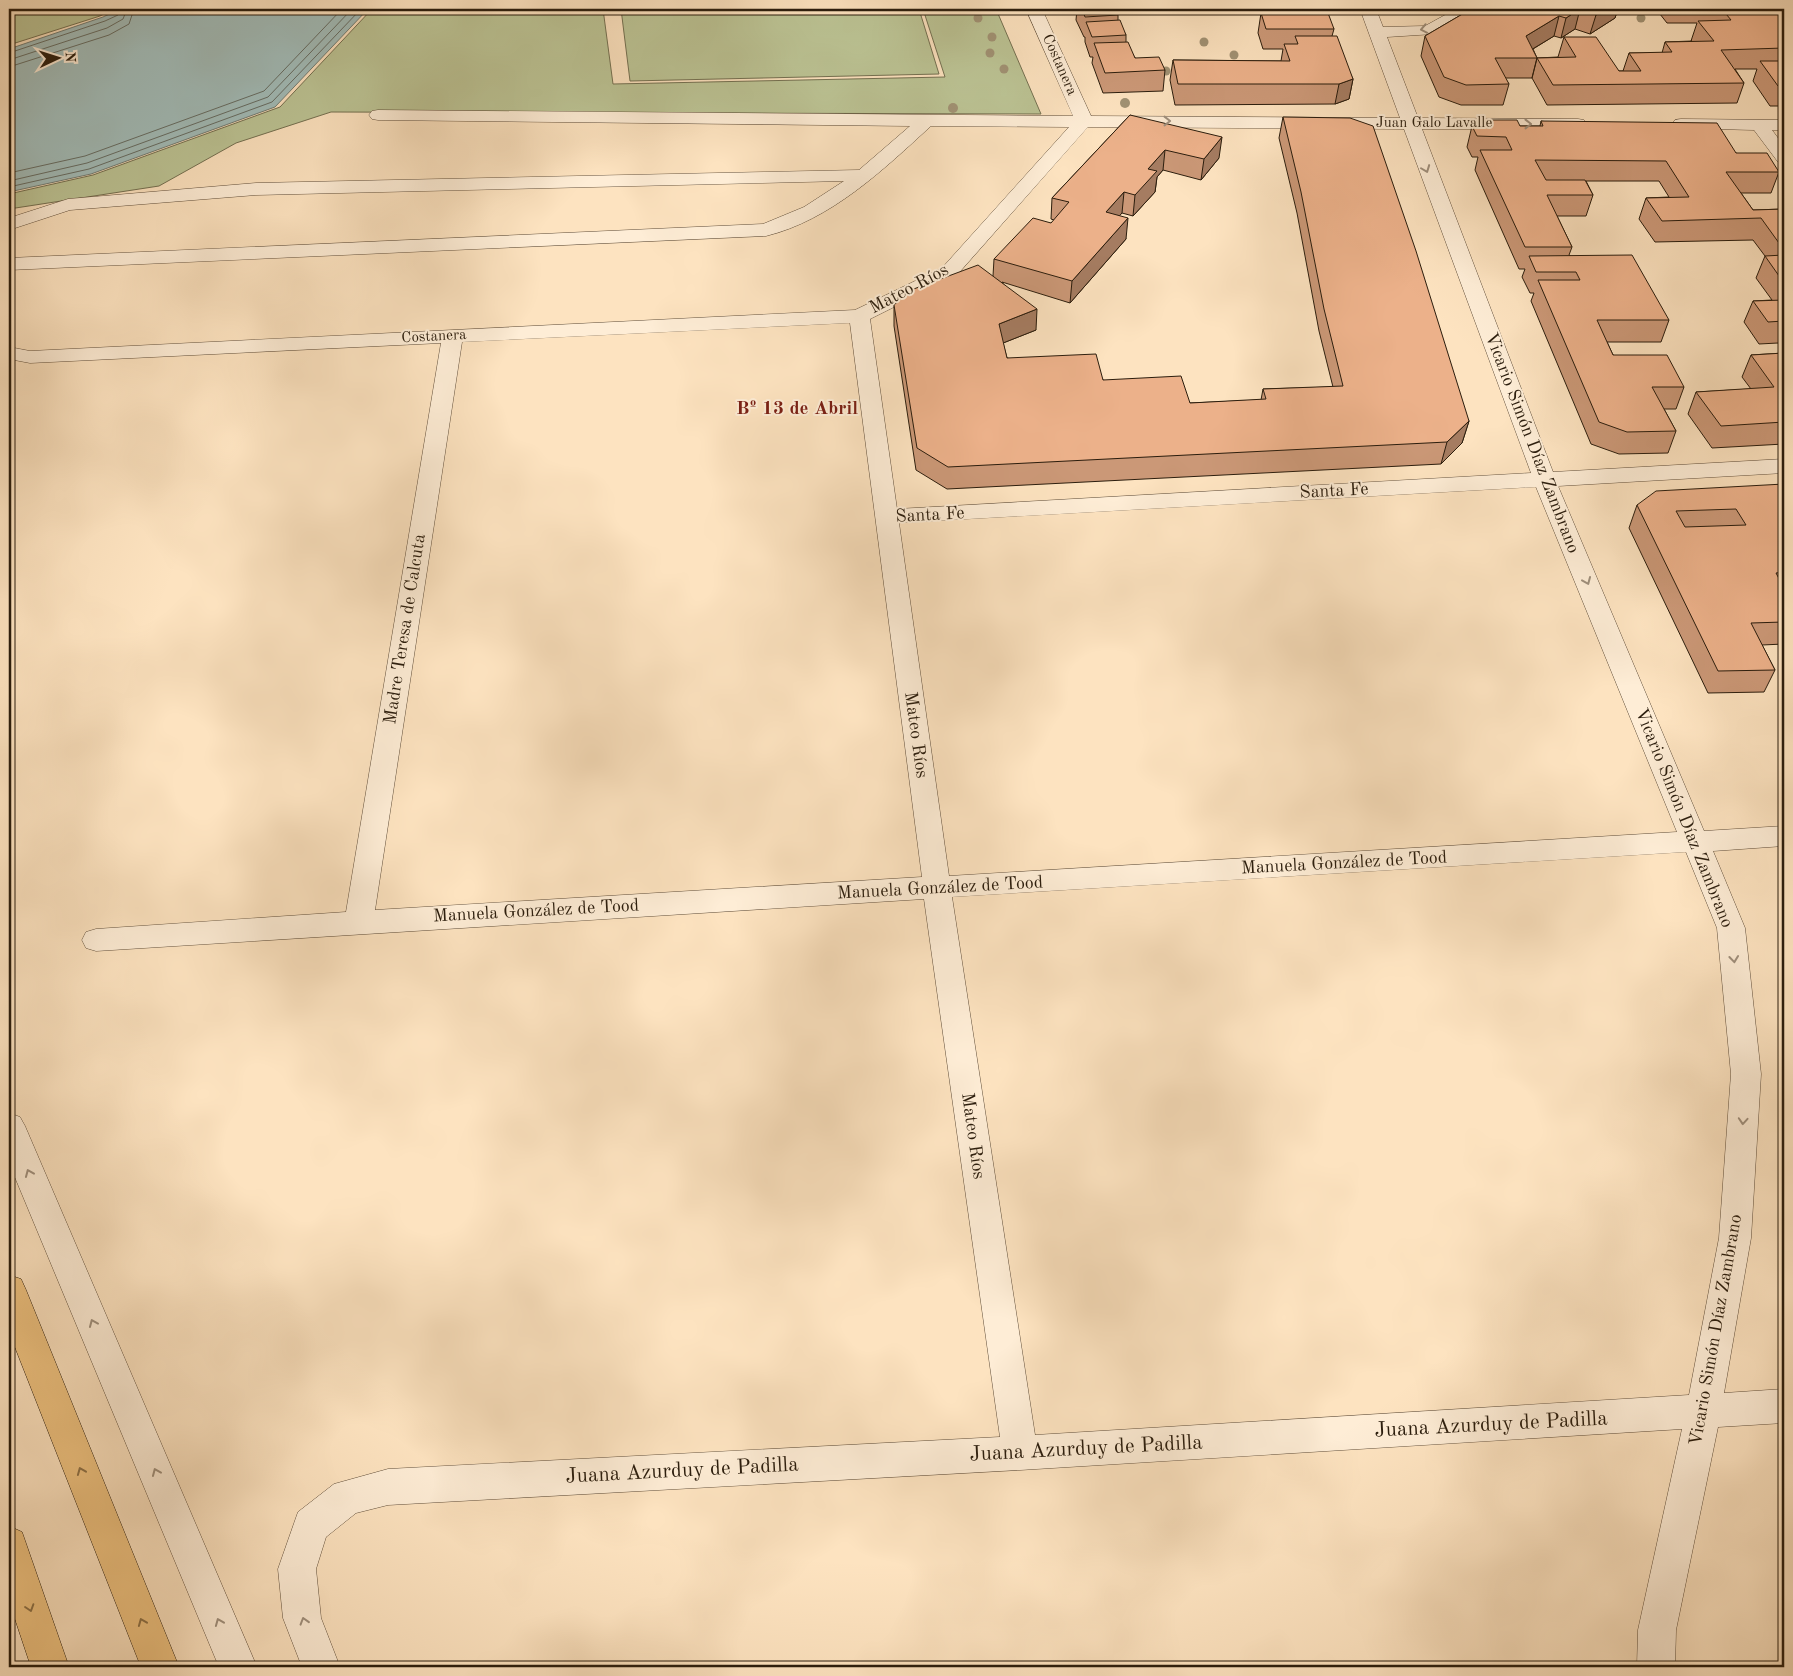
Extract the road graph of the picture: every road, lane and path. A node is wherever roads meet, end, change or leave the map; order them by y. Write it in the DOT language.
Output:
graph roads {
  1 [pos="1034,9"];
  2 [pos="1368,9"];
  3 [pos="1467,9"];
  4 [pos="1377,32"];
  5 [pos="378,114"];
  6 [pos="926,121"];
  7 [pos="1084,121"];
  8 [pos="1410,123"];
  9 [pos="1592,124"];
  10 [pos="1660,124"];
  11 [pos="1759,125"];
  12 [pos="1784,125"];
  13 [pos="1784,158"];
  14 [pos="867,174"];
  15 [pos="9,224"];
  16 [pos="9,264"];
  17 [pos="859,316"];
  18 [pos="452,337"];
  19 [pos="9,354"];
  20 [pos="1784,466"];
  21 [pos="1544,479"];
  22 [pos="885,517"];
  23 [pos="1784,836"];
  24 [pos="1695,842"];
  25 [pos="937,888"];
  26 [pos="359,922"];
  27 [pos="96,940"];
  28 [pos="9,1126"];
  29 [pos="9,1290"];
  30 [pos="1784,1406"];
  31 [pos="1703,1412"];
  32 [pos="1020,1453"];
  33 [pos="9,1545"];
  34 [pos="50,1667"];
  35 [pos="160,1667"];
  36 [pos="238,1667"];
  37 [pos="321,1667"];
  38 [pos="1656,1667"];
  1 -- 7 [label="street, Costanera"];
  2 -- 4 [label="street, Vicario Simón Díaz Zambrano"];
  3 -- 4 [label="street, one-way"];
  4 -- 8 [label="street, Vicario Simón Díaz Zambrano"];
  5 -- 6 [label="street, Juan Galo Lavalle"];
  6 -- 7 [label="street, Juan Galo Lavalle"];
  6 -- 14 [label="street"];
  7 -- 8 [label="street, Juan Galo Lavalle, one-way"];
  7 -- 17 [label="street, Mateo Ríos"];
  8 -- 9 [label="street, Juan Galo Lavalle, one-way"];
  8 -- 21 [label="street, Vicario Simón Díaz Zambrano, one-way"];
  10 -- 11 [label="street"];
  11 -- 12 [label="street"];
  11 -- 13 [label="street"];
  14 -- 15 [label="street"];
  14 -- 16 [label="street"];
  17 -- 18 [label="street, Costanera"];
  17 -- 22 [label="street, Mateo Ríos"];
  18 -- 19 [label="street, Costanera"];
  18 -- 26 [label="street, Madre Teresa de Calcuta"];
  20 -- 21 [label="street, Santa Fe"];
  21 -- 22 [label="street, Santa Fe"];
  21 -- 24 [label="street, Vicario Simón Díaz Zambrano, one-way"];
  22 -- 25 [label="street, Mateo Ríos"];
  23 -- 24 [label="street, Manuela González de Tood"];
  24 -- 25 [label="street, Manuela González de Tood"];
  24 -- 31 [label="street, Vicario Simón Díaz Zambrano, one-way"];
  25 -- 26 [label="street, Manuela González de Tood"];
  25 -- 32 [label="street, Mateo Ríos"];
  26 -- 27 [label="street, Manuela González de Tood"];
  36 -- 28 [label="street, one-way"];
  35 -- 29 [label="highway, one-way"];
  30 -- 31 [label="street, Juana Azurduy de Padilla"];
  31 -- 32 [label="street, Juana Azurduy de Padilla"];
  31 -- 38 [label="street, Vicario Simón Díaz Zambrano"];
  37 -- 32 [label="street, Juana Azurduy de Padilla, one-way"];
  33 -- 34 [label="highway, one-way"];
}
